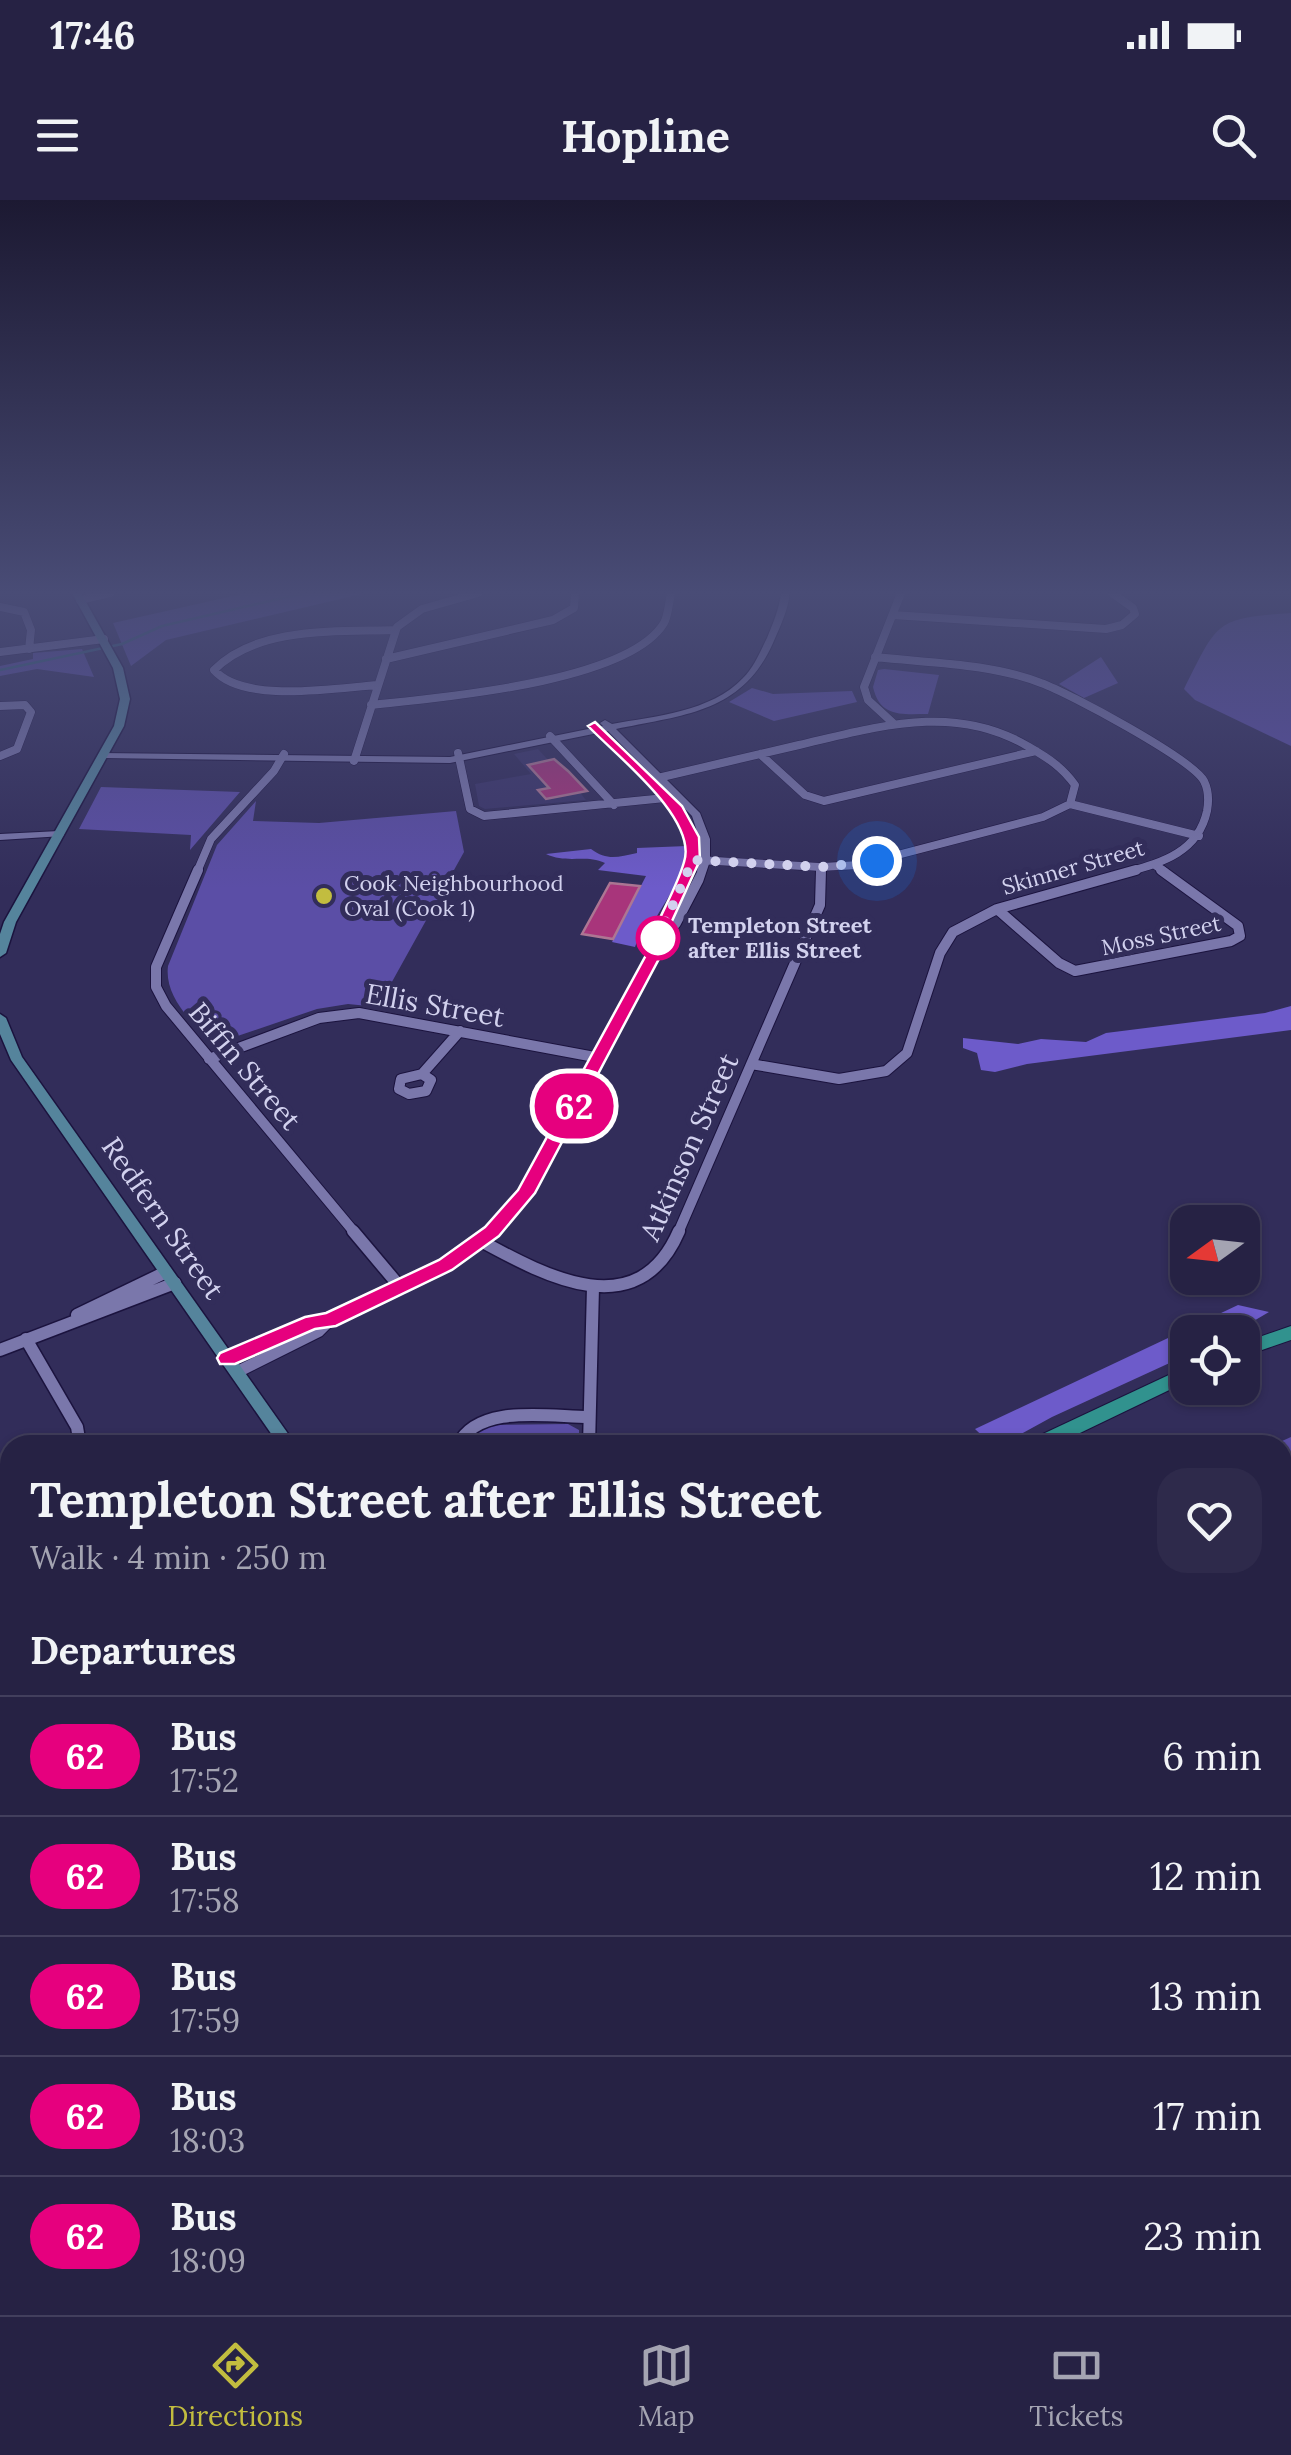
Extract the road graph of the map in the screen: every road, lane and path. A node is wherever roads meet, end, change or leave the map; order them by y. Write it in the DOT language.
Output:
graph roads {
  1 [pos="124,692"];
  2 [pos="376,692"];
  3 [pos="475,692"];
  4 [pos="736,692"];
  5 [pos="864,692"];
  6 [pos="1061,692"];
  7 [pos="372,705"];
  8 [pos="0,706"];
  9 [pos="893,723"];
  10 [pos="603,727"];
  11 [pos="553,738"];
  12 [pos="1036,751"];
  13 [pos="760,754"];
  14 [pos="104,755"];
  15 [pos="0,756"];
  16 [pos="458,756"];
  17 [pos="282,757"];
  18 [pos="354,757"];
  19 [pos="654,778"];
  20 [pos="673,797"];
  21 [pos="1070,804"];
  22 [pos="614,805"];
  23 [pos="60,834"];
  24 [pos="1199,836"];
  25 [pos="0,837"];
  26 [pos="693,860"];
  27 [pos="706,860"];
  28 [pos="1155,865"];
  29 [pos="822,867"];
  30 [pos="997,909"];
  31 [pos="659,944"];
  32 [pos="0,952"];
  33 [pos="0,1018"];
  34 [pos="460,1031"];
  35 [pos="209,1058"];
  36 [pos="600,1058"];
  37 [pos="751,1064"];
  38 [pos="422,1074"];
  39 [pos="482,1241"];
  40 [pos="170,1277"];
  41 [pos="593,1287"];
  42 [pos="400,1288"];
  43 [pos="1291,1333"];
  44 [pos="26,1339"];
  45 [pos="1260,1344"];
  46 [pos="0,1350"];
  47 [pos="232,1365"];
  48 [pos="1170,1382"];
  49 [pos="589,1417"];
  50 [pos="78,1435"];
  51 [pos="281,1435"];
  52 [pos="460,1435"];
  53 [pos="588,1435"];
  54 [pos="1058,1435"];
  1 -- 14 [label="main road"];
  2 -- 7 [label="street"];
  3 -- 7 [label="street"];
  4 -- 10 [label="street"];
  5 -- 9 [label="street"];
  6 -- 24 [label="street"];
  7 -- 18 [label="street"];
  8 -- 15 [label="street"];
  9 -- 12 [label="street"];
  9 -- 13 [label="street"];
  10 -- 11 [label="street"];
  10 -- 19 [label="street"];
  11 -- 16 [label="street"];
  11 -- 22 [label="street"];
  12 -- 13 [label="street"];
  12 -- 21 [label="street"];
  13 -- 19 [label="street"];
  14 -- 17 [label="street"];
  14 -- 23 [label="main road"];
  16 -- 18 [label="street"];
  16 -- 22 [label="street"];
  17 -- 18 [label="street"];
  17 -- 35 [label="street, Biffin Street"];
  19 -- 20 [label="street"];
  20 -- 22 [label="street"];
  20 -- 26 [label="street"];
  20 -- 27 [label="street"];
  21 -- 24 [label="street"];
  21 -- 29 [label="street"];
  23 -- 25 [label="street"];
  23 -- 32 [label="main road"];
  24 -- 28 [label="street, Skinner Street"];
  26 -- 27 [label="street"];
  26 -- 31 [label="street"];
  27 -- 29 [label="street"];
  27 -- 31 [label="street"];
  28 -- 30 [label="street, Skinner Street"];
  28 -- 30 [label="street, Moss Street"];
  29 -- 37 [label="street, Atkinson Street"];
  30 -- 37 [label="street, Skinner Street"];
  31 -- 36 [label="street"];
  33 -- 40 [label="main road, Redfern Street"];
  34 -- 35 [label="street, Ellis Street"];
  34 -- 36 [label="street, Ellis Street"];
  34 -- 38 [label="street"];
  35 -- 42 [label="street, Biffin Street"];
  36 -- 39 [label="street"];
  37 -- 41 [label="street, Atkinson Street"];
  39 -- 41 [label="street, Atkinson Street"];
  39 -- 42 [label="street"];
  40 -- 44 [label="street"];
  40 -- 47 [label="main road, Redfern Street"];
  41 -- 49 [label="street"];
  42 -- 47 [label="street"];
  43 -- 45 [label="main road"];
  44 -- 46 [label="street"];
  44 -- 50 [label="street"];
  47 -- 51 [label="main road, Redfern Street"];
  48 -- 54 [label="main road"];
  49 -- 52 [label="street"];
  49 -- 53 [label="street"];
}
